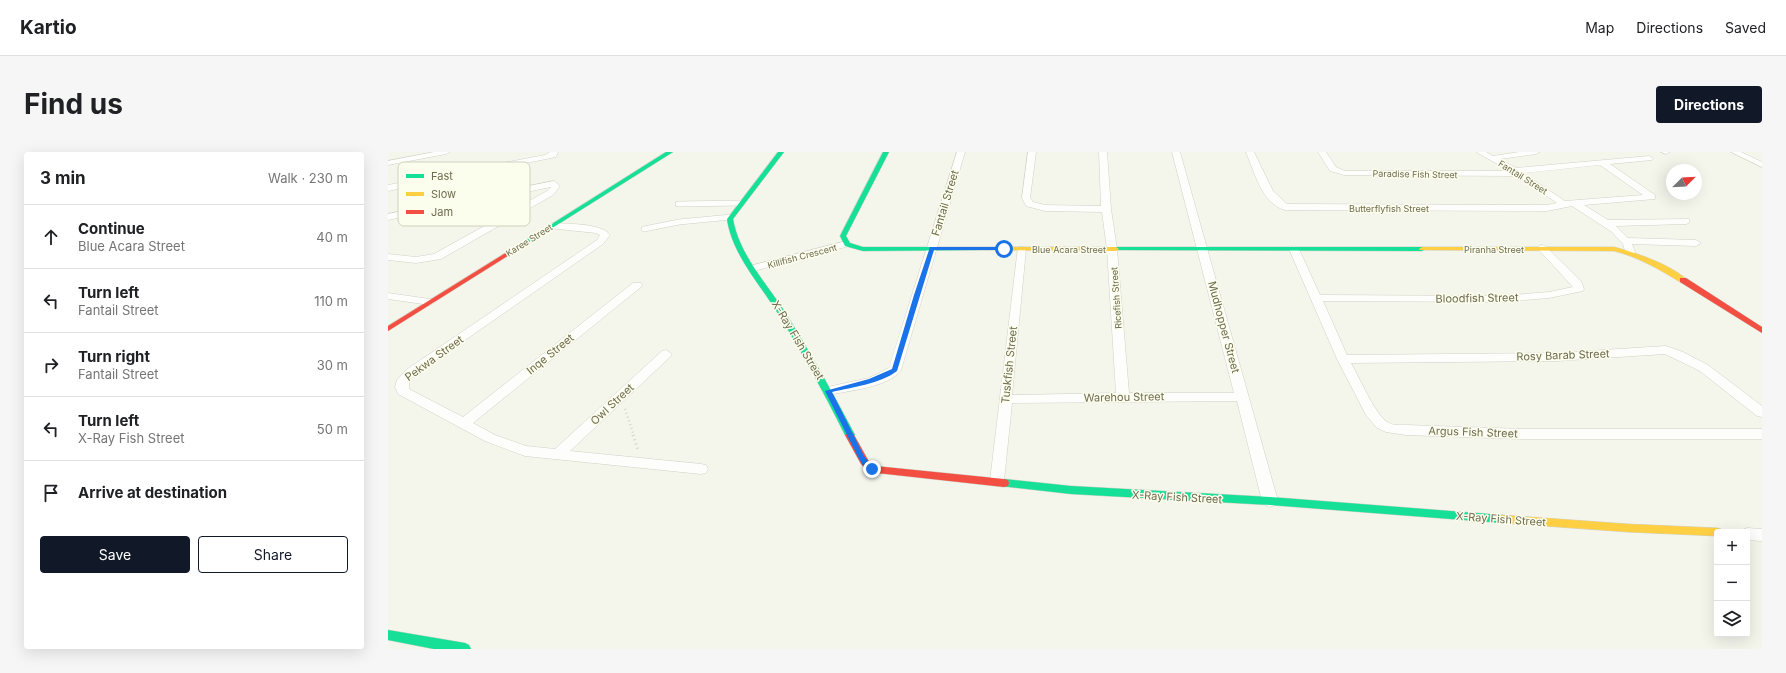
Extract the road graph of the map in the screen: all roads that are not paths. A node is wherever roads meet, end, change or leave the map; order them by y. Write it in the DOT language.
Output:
graph roads {
  1 [pos="446,152"];
  2 [pos="554,152"];
  3 [pos="670,152"];
  4 [pos="781,152"];
  5 [pos="886,152"];
  6 [pos="961,152"];
  7 [pos="1032,152"];
  8 [pos="1103,152"];
  9 [pos="1176,152"];
  10 [pos="1250,152"];
  11 [pos="1322,152"];
  12 [pos="1480,152"];
  13 [pos="1536,152"];
  14 [pos="1735,152"];
  15 [pos="1493,158"];
  16 [pos="1649,158"];
  17 [pos="521,162"];
  18 [pos="1602,162"];
  19 [pos="388,163"];
  20 [pos="1762,165"];
  21 [pos="1516,173"];
  22 [pos="398,186"];
  23 [pos="388,188"];
  24 [pos="530,188"];
  25 [pos="1574,203"];
  26 [pos="530,204"];
  27 [pos="678,204"];
  28 [pos="742,204"];
  29 [pos="1560,205"];
  30 [pos="1106,209"];
  31 [pos="398,215"];
  32 [pos="388,217"];
  33 [pos="731,217"];
  34 [pos="1686,221"];
  35 [pos="1605,223"];
  36 [pos="491,226"];
  37 [pos="552,226"];
  38 [pos="644,229"];
  39 [pos="1627,241"];
  40 [pos="1696,243"];
  41 [pos="846,244"];
  42 [pos="932,248"];
  43 [pos="1203,248"];
  44 [pos="1542,248"];
  45 [pos="1021,249"];
  46 [pos="1112,249"];
  47 [pos="1294,249"];
  48 [pos="1630,252"];
  49 [pos="388,257"];
  50 [pos="754,268"];
  51 [pos="637,285"];
  52 [pos="388,296"];
  53 [pos="1317,298"];
  54 [pos="430,302"];
  55 [pos="388,329"];
  56 [pos="1762,331"];
  57 [pos="666,354"];
  58 [pos="1343,359"];
  59 [pos="828,391"];
  60 [pos="1123,396"];
  61 [pos="1243,396"];
  62 [pos="1006,400"];
  63 [pos="1762,413"];
  64 [pos="463,424"];
  65 [pos="1762,434"];
  66 [pos="558,454"];
  67 [pos="701,468"];
  68 [pos="997,481"];
  69 [pos="1270,501"];
  70 [pos="1714,532"];
  71 [pos="1750,534"];
  72 [pos="1762,534"];
  73 [pos="388,635"];
  74 [pos="465,649"];
  1 -- 19 [label="street"];
  2 -- 17 [label="street"];
  3 -- 37 [label="street, Karee Street"];
  4 -- 28 [label="street"];
  5 -- 41 [label="street"];
  6 -- 42 [label="street, Fantail Street"];
  7 -- 30 [label="street"];
  8 -- 30 [label="street, Ricefish Street"];
  9 -- 43 [label="street, Mudhopper Street"];
  10 -- 29 [label="street, Butterflyfish Street"];
  11 -- 21 [label="street, Paradise Fish Street"];
  12 -- 15 [label="street, Fantail Street"];
  13 -- 15 [label="street"];
  14 -- 20 [label="street"];
  15 -- 21 [label="street, Fantail Street"];
  16 -- 18 [label="street, Paradise Fish Street"];
  18 -- 21 [label="street, Paradise Fish Street"];
  18 -- 25 [label="street, Butterflyfish Street"];
  21 -- 29 [label="street, Fantail Street"];
  22 -- 23 [label="street"];
  24 -- 26 [label="street"];
  25 -- 29 [label="street, Butterflyfish Street"];
  25 -- 35 [label="street"];
  27 -- 28 [label="lane"];
  28 -- 33 [label="street"];
  30 -- 46 [label="street, Ricefish Street"];
  31 -- 32 [label="street"];
  33 -- 38 [label="lane"];
  33 -- 50 [label="street, Killifish Crescent"];
  34 -- 35 [label="street"];
  35 -- 39 [label="street"];
  36 -- 49 [label="street"];
  37 -- 54 [label="street, Karee Street"];
  37 -- 64 [label="street, Pekwa Street"];
  39 -- 40 [label="street"];
  39 -- 48 [label="street"];
  41 -- 42 [label="street, Blue Acara Street"];
  41 -- 50 [label="street, Killifish Crescent"];
  42 -- 45 [label="street, Blue Acara Street"];
  42 -- 59 [label="street, Fantail Street"];
  43 -- 46 [label="street, Blue Acara Street"];
  43 -- 47 [label="street, Piranha Street"];
  43 -- 61 [label="street, Mudhopper Street"];
  44 -- 47 [label="street, Piranha Street"];
  44 -- 48 [label="street, Piranha Street"];
  44 -- 53 [label="street, Bloodfish Street"];
  45 -- 46 [label="street, Blue Acara Street"];
  45 -- 62 [label="street, Tuskfish Street"];
  46 -- 60 [label="street, Ricefish Street"];
  47 -- 53 [label="street, Argus Fish Street"];
  48 -- 56 [label="street, Piranha Street"];
  50 -- 59 [label="street, X-Ray Fish Street"];
  51 -- 64 [label="street, Inqe Street"];
  52 -- 54 [label="street"];
  53 -- 58 [label="street, Argus Fish Street"];
  54 -- 55 [label="street, Karee Street"];
  57 -- 66 [label="street, Owl Street"];
  58 -- 63 [label="street, Rosy Barab Street"];
  58 -- 65 [label="street, Argus Fish Street"];
  59 -- 68 [label="street, X-Ray Fish Street"];
  60 -- 61 [label="street, Warehou Street"];
  60 -- 62 [label="street, Warehou Street"];
  61 -- 69 [label="street, Mudhopper Street"];
  62 -- 68 [label="street, Tuskfish Street"];
  64 -- 66 [label="street, Pekwa Street"];
  66 -- 67 [label="street, Pekwa Street"];
  68 -- 69 [label="street, X-Ray Fish Street"];
  69 -- 70 [label="street, X-Ray Fish Street"];
  71 -- 72 [label="street"];
  73 -- 74 [label="street"];
}
